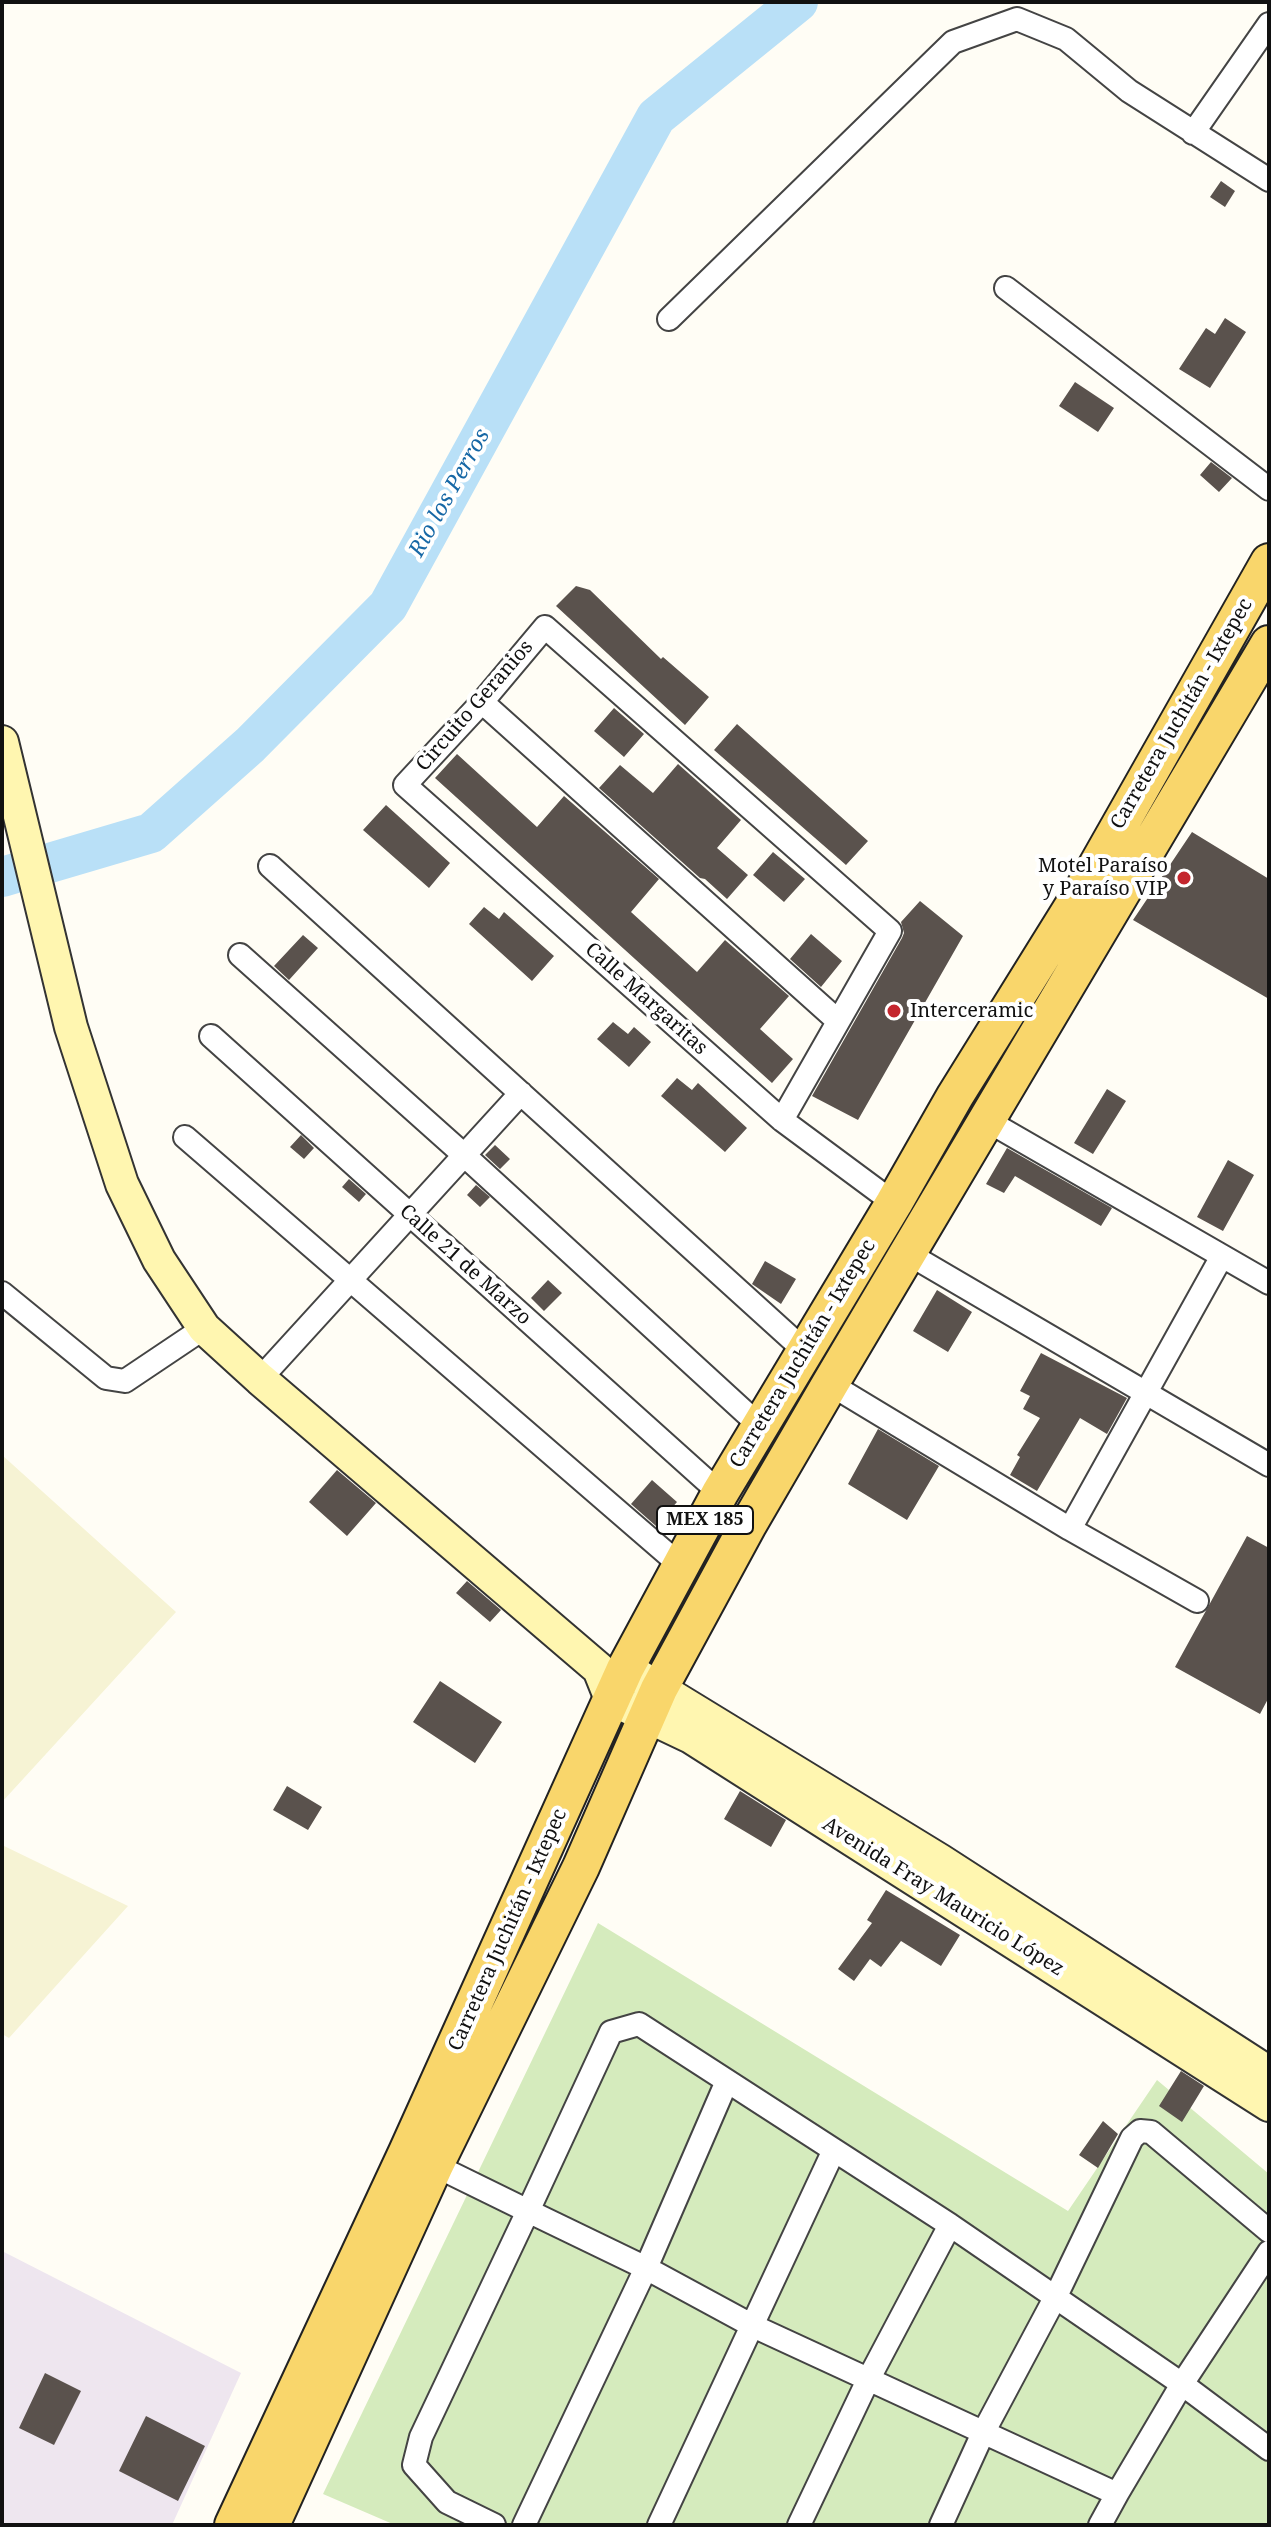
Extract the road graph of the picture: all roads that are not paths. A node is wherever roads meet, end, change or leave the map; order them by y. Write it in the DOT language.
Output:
graph roads {
  1 [pos="1269,24"];
  2 [pos="1193,133"];
  3 [pos="1269,180"];
  4 [pos="1006,288"];
  5 [pos="669,319"];
  6 [pos="1269,489"];
  7 [pos="1269,562"];
  8 [pos="1269,644"];
  9 [pos="482,702"];
  10 [pos="1178,722"];
  11 [pos="2,742"];
  12 [pos="1211,742"];
  13 [pos="405,785"];
  14 [pos="270,866"];
  15 [pos="240,955"];
  16 [pos="838,1021"];
  17 [pos="211,1036"];
  18 [pos="521,1093"];
  19 [pos="782,1120"];
  20 [pos="986,1120"];
  21 [pos="185,1137"];
  22 [pos="464,1155"];
  23 [pos="894,1203"];
  24 [pos="409,1215"];
  25 [pos="907,1253"];
  26 [pos="1222,1256"];
  27 [pos="351,1279"];
  28 [pos="1269,1283"];
  29 [pos="2,1293"];
  30 [pos="204,1328"];
  31 [pos="805,1351"];
  32 [pos="260,1379"];
  33 [pos="830,1384"];
  34 [pos="1146,1393"];
  35 [pos="760,1426"];
  36 [pos="1269,1465"];
  37 [pos="720,1493"];
  38 [pos="1070,1529"];
  39 [pos="680,1565"];
  40 [pos="1197,1601"];
  41 [pos="612,1679"];
  42 [pos="652,1703"];
  43 [pos="1269,2073"];
  44 [pos="727,2081"];
  45 [pos="1269,2105"];
  46 [pos="834,2150"];
  47 [pos="421,2159"];
  48 [pos="528,2211"];
  49 [pos="950,2225"];
  50 [pos="1269,2231"];
  51 [pos="1269,2252"];
  52 [pos="646,2268"];
  53 [pos="1056,2296"];
  54 [pos="753,2326"];
  55 [pos="868,2380"];
  56 [pos="1182,2384"];
  57 [pos="983,2433"];
  58 [pos="1269,2449"];
  59 [pos="1117,2494"];
  60 [pos="233,2525"];
  61 [pos="271,2525"];
  62 [pos="494,2525"];
  63 [pos="524,2525"];
  64 [pos="659,2525"];
  65 [pos="799,2525"];
  66 [pos="941,2525"];
  67 [pos="1100,2525"];
  1 -- 2 [label="street"];
  2 -- 3 [label="street"];
  2 -- 5 [label="street"];
  4 -- 6 [label="street"];
  7 -- 10 [label="main road, Carretera Juchitán - Ixtepec / MEX 185"];
  8 -- 12 [label="main road, Carretera Juchitán - Ixtepec / MEX 185"];
  9 -- 13 [label="street, Circuito Geranios"];
  9 -- 16 [label="street"];
  9 -- 16 [label="street, Circuito Geranios"];
  10 -- 12 [label="main road"];
  10 -- 23 [label="main road, Carretera Juchitán - Ixtepec / MEX 185"];
  11 -- 30 [label="street, Avenida Fray Mauricio López"];
  12 -- 20 [label="main road, Carretera Juchitán - Ixtepec / MEX 185"];
  13 -- 19 [label="street, Calle Margaritas"];
  14 -- 18 [label="street"];
  15 -- 22 [label="street"];
  16 -- 19 [label="street"];
  17 -- 24 [label="street, Calle 21 de Marzo"];
  18 -- 22 [label="street"];
  18 -- 31 [label="street"];
  19 -- 23 [label="street, Calle Margaritas"];
  20 -- 25 [label="main road, Carretera Juchitán - Ixtepec / MEX 185"];
  20 -- 26 [label="street"];
  21 -- 27 [label="street"];
  22 -- 24 [label="street"];
  22 -- 35 [label="street"];
  23 -- 31 [label="main road, Carretera Juchitán - Ixtepec / MEX 185"];
  24 -- 27 [label="street"];
  24 -- 37 [label="street, Calle 21 de Marzo"];
  25 -- 33 [label="main road, Carretera Juchitán - Ixtepec / MEX 185"];
  25 -- 34 [label="street"];
  26 -- 28 [label="street"];
  26 -- 34 [label="street"];
  27 -- 32 [label="street"];
  27 -- 39 [label="street"];
  29 -- 30 [label="street"];
  30 -- 32 [label="street, Avenida Fray Mauricio López"];
  31 -- 35 [label="main road, Carretera Juchitán - Ixtepec / MEX 185"];
  32 -- 41 [label="street, Avenida Fray Mauricio López"];
  33 -- 38 [label="street"];
  33 -- 42 [label="main road, Carretera Juchitán - Ixtepec / MEX 185"];
  34 -- 36 [label="street"];
  34 -- 38 [label="street"];
  35 -- 37 [label="main road, Carretera Juchitán - Ixtepec / MEX 185"];
  37 -- 39 [label="main road, Carretera Juchitán - Ixtepec / MEX 185"];
  38 -- 40 [label="street"];
  39 -- 41 [label="main road, Carretera Juchitán - Ixtepec / MEX 185"];
  41 -- 42 [label="street, Avenida Fray Mauricio López"];
  41 -- 47 [label="main road, Carretera Juchitán - Ixtepec / MEX 185"];
  42 -- 43 [label="street, Avenida Fray Mauricio López"];
  42 -- 45 [label="street, Avenida Fray Mauricio López"];
  42 -- 47 [label="main road, Carretera Juchitán - Ixtepec / MEX 185"];
  44 -- 46 [label="street"];
  44 -- 48 [label="street"];
  44 -- 52 [label="street"];
  46 -- 49 [label="street"];
  46 -- 54 [label="street"];
  47 -- 48 [label="street"];
  47 -- 60 [label="main road, Carretera Juchitán - Ixtepec / MEX 185"];
  47 -- 61 [label="main road, Carretera Juchitán - Ixtepec / MEX 185"];
  48 -- 52 [label="street"];
  48 -- 62 [label="street"];
  49 -- 53 [label="street"];
  49 -- 55 [label="street"];
  50 -- 53 [label="street"];
  51 -- 56 [label="street"];
  52 -- 54 [label="street"];
  52 -- 63 [label="street"];
  53 -- 56 [label="street"];
  53 -- 57 [label="street"];
  54 -- 55 [label="street"];
  54 -- 64 [label="street"];
  55 -- 57 [label="street"];
  55 -- 65 [label="street"];
  56 -- 58 [label="street"];
  56 -- 59 [label="street"];
  57 -- 59 [label="street"];
  57 -- 66 [label="street"];
  59 -- 67 [label="street"];
}
